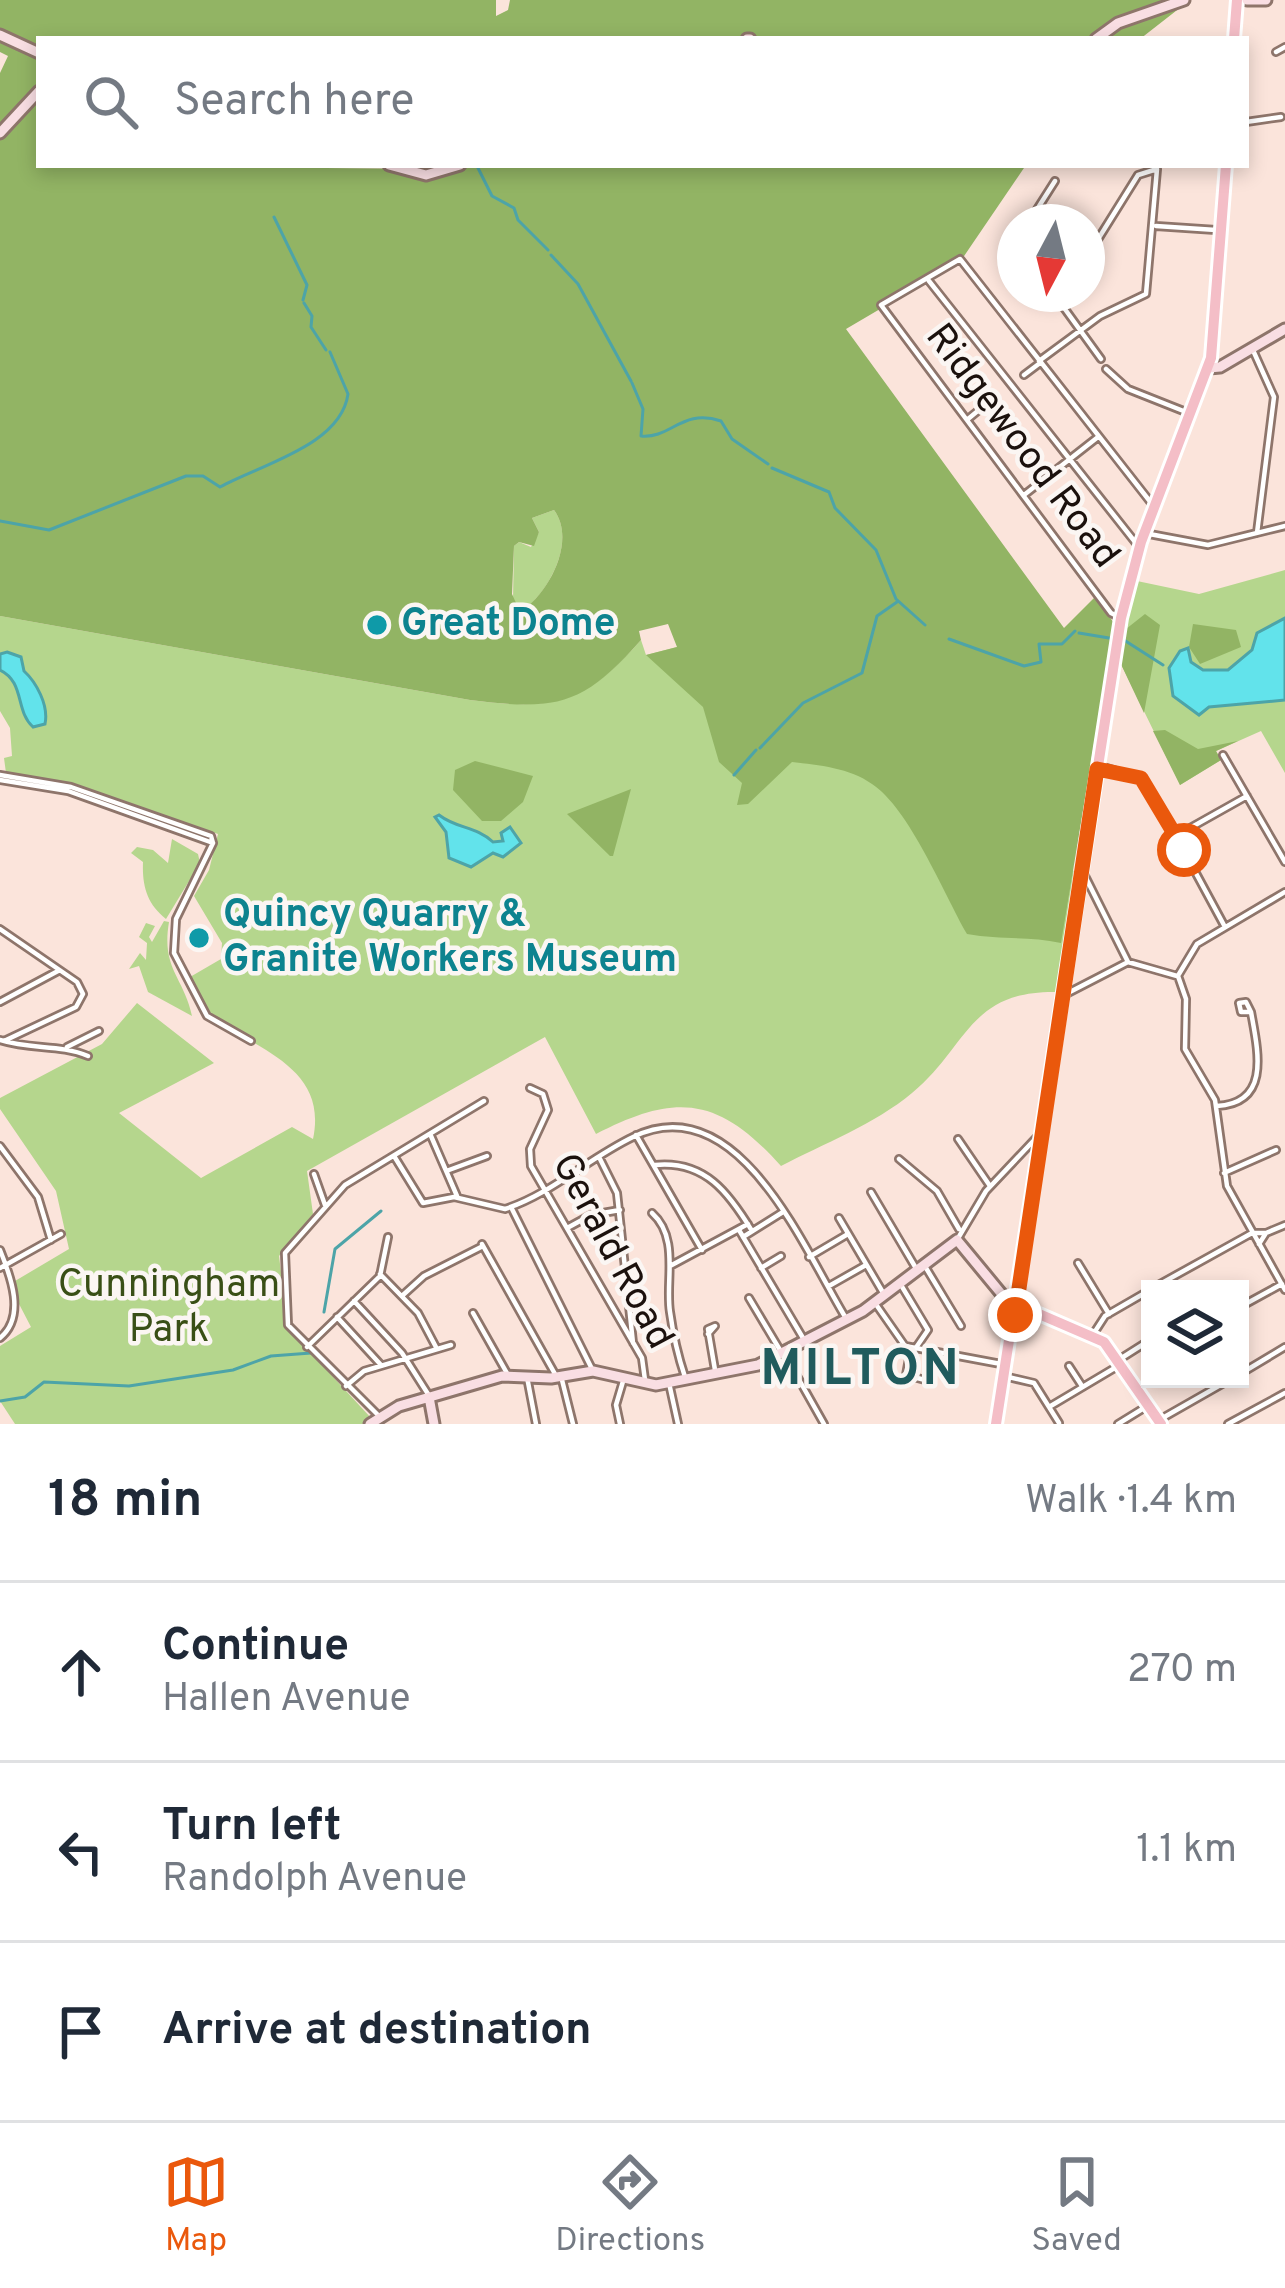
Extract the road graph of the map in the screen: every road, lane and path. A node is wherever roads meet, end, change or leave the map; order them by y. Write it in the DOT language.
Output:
graph roads {
  1 [pos="1184,0"];
  2 [pos="1237,0"];
  3 [pos="1247,0"];
  4 [pos="1266,0"];
  5 [pos="0,35"];
  6 [pos="1100,36"];
  7 [pos="1234,36"];
  8 [pos="1285,47"];
  9 [pos="36,52"];
  10 [pos="1276,52"];
  11 [pos="36,94"];
  12 [pos="1281,117"];
  13 [pos="1249,122"];
  14 [pos="0,133"];
  15 [pos="399,168"];
  16 [pos="450,168"];
  17 [pos="1226,168"];
  18 [pos="1055,182"];
  19 [pos="1041,204"];
  20 [pos="1153,226"];
  21 [pos="1105,228"];
  22 [pos="1222,230"];
  23 [pos="929,281"];
  24 [pos="1070,312"];
  25 [pos="1285,328"];
  26 [pos="1082,329"];
  27 [pos="1252,348"];
  28 [pos="1100,359"];
  29 [pos="1040,362"];
  30 [pos="1210,365"];
  31 [pos="1106,369"];
  32 [pos="1024,375"];
  33 [pos="992,400"];
  34 [pos="1191,414"];
  35 [pos="967,419"];
  36 [pos="1098,437"];
  37 [pos="1068,462"];
  38 [pos="1024,495"];
  39 [pos="1155,505"];
  40 [pos="1285,526"];
  41 [pos="1257,532"];
  42 [pos="1144,533"];
  43 [pos="1139,547"];
  44 [pos="1121,618"];
  45 [pos="1223,755"];
  46 [pos="1097,767"];
  47 [pos="0,778"];
  48 [pos="1246,796"];
  49 [pos="1175,836"];
  50 [pos="1285,862"];
  51 [pos="1082,869"];
  52 [pos="1285,892"];
  53 [pos="1227,926"];
  54 [pos="0,929"];
  55 [pos="1128,962"];
  56 [pos="58,971"];
  57 [pos="1178,976"];
  58 [pos="1064,995"];
  59 [pos="0,1002"];
  60 [pos="1250,1009"];
  61 [pos="99,1031"];
  62 [pos="2,1040"];
  63 [pos="251,1041"];
  64 [pos="67,1047"];
  65 [pos="88,1056"];
  66 [pos="530,1088"];
  67 [pos="484,1101"];
  68 [pos="1216,1106"];
  69 [pos="636,1135"];
  70 [pos="431,1136"];
  71 [pos="1042,1137"];
  72 [pos="958,1139"];
  73 [pos="0,1146"];
  74 [pos="1276,1150"];
  75 [pos="394,1156"];
  76 [pos="487,1156"];
  77 [pos="599,1157"];
  78 [pos="898,1159"];
  79 [pos="653,1166"];
  80 [pos="449,1170"];
  81 [pos="1224,1173"];
  82 [pos="314,1174"];
  83 [pos="990,1186"];
  84 [pos="544,1189"];
  85 [pos="871,1192"];
  86 [pos="457,1197"];
  87 [pos="325,1205"];
  88 [pos="511,1207"];
  89 [pos="620,1210"];
  90 [pos="783,1212"];
  91 [pos="652,1213"];
  92 [pos="839,1219"];
  93 [pos="1285,1225"];
  94 [pos="567,1228"];
  95 [pos="750,1228"];
  96 [pos="1252,1232"];
  97 [pos="741,1233"];
  98 [pos="1266,1233"];
  99 [pos="62,1234"];
  100 [pos="848,1234"];
  101 [pos="958,1234"];
  102 [pos="388,1238"];
  103 [pos="50,1240"];
  104 [pos="1259,1244"];
  105 [pos="0,1250"];
  106 [pos="702,1250"];
  107 [pos="781,1256"];
  108 [pos="809,1257"];
  109 [pos="1078,1263"];
  110 [pos="866,1265"];
  111 [pos="3,1266"];
  112 [pos="670,1266"];
  113 [pos="761,1268"];
  114 [pos="923,1270"];
  115 [pos="380,1274"];
  116 [pos="1167,1280"];
  117 [pos="901,1286"];
  118 [pos="827,1287"];
  119 [pos="1283,1287"];
  120 [pos="403,1295"];
  121 [pos="1141,1295"];
  122 [pos="748,1298"];
  123 [pos="880,1299"];
  124 [pos="354,1301"];
  125 [pos="1249,1303"];
  126 [pos="1016,1304"];
  127 [pos="473,1313"];
  128 [pos="1108,1314"];
  129 [pos="337,1316"];
  130 [pos="847,1320"];
  131 [pos="961,1327"];
  132 [pos="709,1334"];
  133 [pos="1093,1335"];
  134 [pos="1,1338"];
  135 [pos="805,1342"];
  136 [pos="633,1343"];
  137 [pos="451,1345"];
  138 [pos="308,1347"];
  139 [pos="1141,1347"];
  140 [pos="1285,1347"];
  141 [pos="436,1348"];
  142 [pos="913,1349"];
  143 [pos="783,1354"];
  144 [pos="405,1358"];
  145 [pos="1121,1361"];
  146 [pos="381,1365"];
  147 [pos="1069,1366"];
  148 [pos="1249,1369"];
  149 [pos="716,1370"];
  150 [pos="1005,1370"];
  151 [pos="593,1371"];
  152 [pos="508,1375"];
  153 [pos="527,1377"];
  154 [pos="559,1377"];
  155 [pos="685,1377"];
  156 [pos="623,1378"];
  157 [pos="925,1380"];
  158 [pos="669,1382"];
  159 [pos="645,1384"];
  160 [pos="345,1387"];
  161 [pos="1083,1388"];
  162 [pos="1216,1388"];
  163 [pos="1285,1393"];
  164 [pos="429,1397"];
  165 [pos="1149,1405"];
  166 [pos="1049,1408"];
  167 [pos="380,1417"];
  168 [pos="1160,1422"];
  169 [pos="1059,1423"];
  170 [pos="370,1424"];
  171 [pos="434,1424"];
  172 [pos="536,1424"];
  173 [pos="572,1424"];
  174 [pos="620,1424"];
  175 [pos="678,1424"];
  176 [pos="824,1424"];
  177 [pos="995,1424"];
  178 [pos="1118,1424"];
  179 [pos="1228,1424"];
  1 -- 6 [label="street"];
  2 -- 7 [label="main road"];
  3 -- 4 [label="street"];
  5 -- 9 [label="street"];
  8 -- 10 [label="street"];
  11 -- 14 [label="street"];
  12 -- 13 [label="street"];
  15 -- 16 [label="street"];
  17 -- 22 [label="main road"];
  18 -- 19 [label="street"];
  20 -- 21 [label="street"];
  20 -- 22 [label="street"];
  20 -- 26 [label="street"];
  22 -- 30 [label="main road"];
  23 -- 29 [label="street"];
  23 -- 35 [label="street, Ridgewood Road"];
  23 -- 37 [label="street"];
  24 -- 26 [label="street"];
  25 -- 27 [label="street"];
  26 -- 28 [label="street"];
  26 -- 29 [label="street"];
  27 -- 30 [label="street"];
  27 -- 41 [label="street"];
  29 -- 32 [label="street"];
  29 -- 36 [label="street"];
  30 -- 34 [label="main road"];
  31 -- 34 [label="street"];
  33 -- 35 [label="street"];
  34 -- 39 [label="main road"];
  35 -- 38 [label="street, Ridgewood Road"];
  36 -- 37 [label="street"];
  36 -- 39 [label="street"];
  37 -- 38 [label="street"];
  37 -- 43 [label="street"];
  38 -- 44 [label="street, Ridgewood Road"];
  39 -- 42 [label="main road"];
  40 -- 41 [label="street"];
  41 -- 42 [label="street"];
  42 -- 43 [label="main road"];
  43 -- 44 [label="main road"];
  44 -- 46 [label="main road"];
  45 -- 48 [label="street"];
  46 -- 49 [label="street"];
  46 -- 51 [label="main road"];
  47 -- 63 [label="street"];
  48 -- 49 [label="street"];
  48 -- 50 [label="street"];
  49 -- 53 [label="street"];
  51 -- 55 [label="street"];
  51 -- 58 [label="main road"];
  52 -- 53 [label="street"];
  53 -- 57 [label="street"];
  54 -- 56 [label="street"];
  55 -- 57 [label="street"];
  55 -- 58 [label="street"];
  56 -- 59 [label="street"];
  56 -- 62 [label="street"];
  57 -- 68 [label="street"];
  58 -- 71 [label="main road"];
  60 -- 68 [label="street"];
  61 -- 64 [label="street"];
  62 -- 64 [label="street"];
  64 -- 65 [label="street"];
  66 -- 84 [label="street, Gerald Road"];
  67 -- 70 [label="street"];
  68 -- 81 [label="street"];
  69 -- 77 [label="street"];
  69 -- 79 [label="street"];
  69 -- 90 [label="street"];
  70 -- 75 [label="street"];
  70 -- 80 [label="street"];
  71 -- 83 [label="street"];
  71 -- 126 [label="main road"];
  72 -- 83 [label="street"];
  73 -- 103 [label="street"];
  74 -- 81 [label="street"];
  75 -- 86 [label="street"];
  75 -- 87 [label="street"];
  76 -- 80 [label="street"];
  77 -- 84 [label="street"];
  77 -- 89 [label="street"];
  78 -- 101 [label="street"];
  79 -- 95 [label="street"];
  79 -- 106 [label="street"];
  80 -- 86 [label="street"];
  81 -- 96 [label="street"];
  82 -- 87 [label="street"];
  83 -- 101 [label="street"];
  84 -- 88 [label="street"];
  84 -- 94 [label="street, Gerald Road"];
  85 -- 114 [label="street"];
  86 -- 88 [label="street"];
  87 -- 138 [label="street"];
  88 -- 151 [label="street"];
  89 -- 94 [label="street"];
  89 -- 136 [label="street"];
  90 -- 95 [label="street"];
  90 -- 108 [label="street"];
  91 -- 112 [label="street"];
  92 -- 100 [label="street"];
  93 -- 98 [label="street"];
  94 -- 136 [label="street, Gerald Road"];
  95 -- 97 [label="street"];
  96 -- 98 [label="street"];
  96 -- 104 [label="street"];
  96 -- 116 [label="street"];
  97 -- 106 [label="street"];
  97 -- 113 [label="street"];
  98 -- 104 [label="street"];
  99 -- 103 [label="street"];
  100 -- 108 [label="street"];
  100 -- 110 [label="street"];
  101 -- 114 [label="street"];
  101 -- 126 [label="street"];
  102 -- 115 [label="street"];
  103 -- 111 [label="street"];
  104 -- 119 [label="street"];
  105 -- 111 [label="street"];
  106 -- 112 [label="street"];
  107 -- 113 [label="street"];
  108 -- 118 [label="street"];
  109 -- 128 [label="street"];
  110 -- 118 [label="street"];
  110 -- 123 [label="street"];
  111 -- 134 [label="street"];
  112 -- 155 [label="street"];
  113 -- 135 [label="street"];
  114 -- 117 [label="street"];
  114 -- 131 [label="street"];
  115 -- 120 [label="street"];
  115 -- 124 [label="street"];
  117 -- 123 [label="street"];
  117 -- 142 [label="street"];
  118 -- 130 [label="street"];
  119 -- 125 [label="street"];
  120 -- 141 [label="street"];
  120 -- 154 [label="street"];
  121 -- 128 [label="street"];
  122 -- 143 [label="street"];
  123 -- 130 [label="street"];
  123 -- 142 [label="street"];
  124 -- 129 [label="street"];
  124 -- 144 [label="street"];
  126 -- 133 [label="main road"];
  126 -- 150 [label="main road"];
  127 -- 152 [label="street"];
  128 -- 133 [label="street"];
  129 -- 138 [label="street"];
  129 -- 146 [label="street"];
  130 -- 135 [label="street"];
  132 -- 149 [label="street"];
  133 -- 145 [label="main road"];
  135 -- 143 [label="street"];
  136 -- 159 [label="street, Gerald Road"];
  137 -- 141 [label="street"];
  138 -- 160 [label="street"];
  139 -- 145 [label="street"];
  140 -- 148 [label="street"];
  141 -- 144 [label="street"];
  142 -- 150 [label="street"];
  142 -- 157 [label="street"];
  143 -- 149 [label="street"];
  143 -- 176 [label="street"];
  144 -- 146 [label="street"];
  144 -- 164 [label="street"];
  145 -- 161 [label="street"];
  145 -- 165 [label="main road"];
  146 -- 160 [label="street"];
  147 -- 161 [label="street"];
  149 -- 155 [label="street"];
  150 -- 166 [label="street"];
  150 -- 177 [label="main road"];
  151 -- 154 [label="street"];
  151 -- 156 [label="street"];
  152 -- 153 [label="street"];
  152 -- 164 [label="street"];
  153 -- 154 [label="street"];
  153 -- 172 [label="street"];
  154 -- 173 [label="street"];
  155 -- 158 [label="street"];
  156 -- 159 [label="street"];
  156 -- 174 [label="street"];
  158 -- 159 [label="street"];
  158 -- 175 [label="street"];
  160 -- 167 [label="street"];
  161 -- 166 [label="street"];
  162 -- 168 [label="street"];
  163 -- 179 [label="street"];
  164 -- 167 [label="street"];
  164 -- 171 [label="street"];
  165 -- 168 [label="main road"];
  165 -- 178 [label="street"];
  166 -- 169 [label="street"];
  167 -- 170 [label="street"];
}
